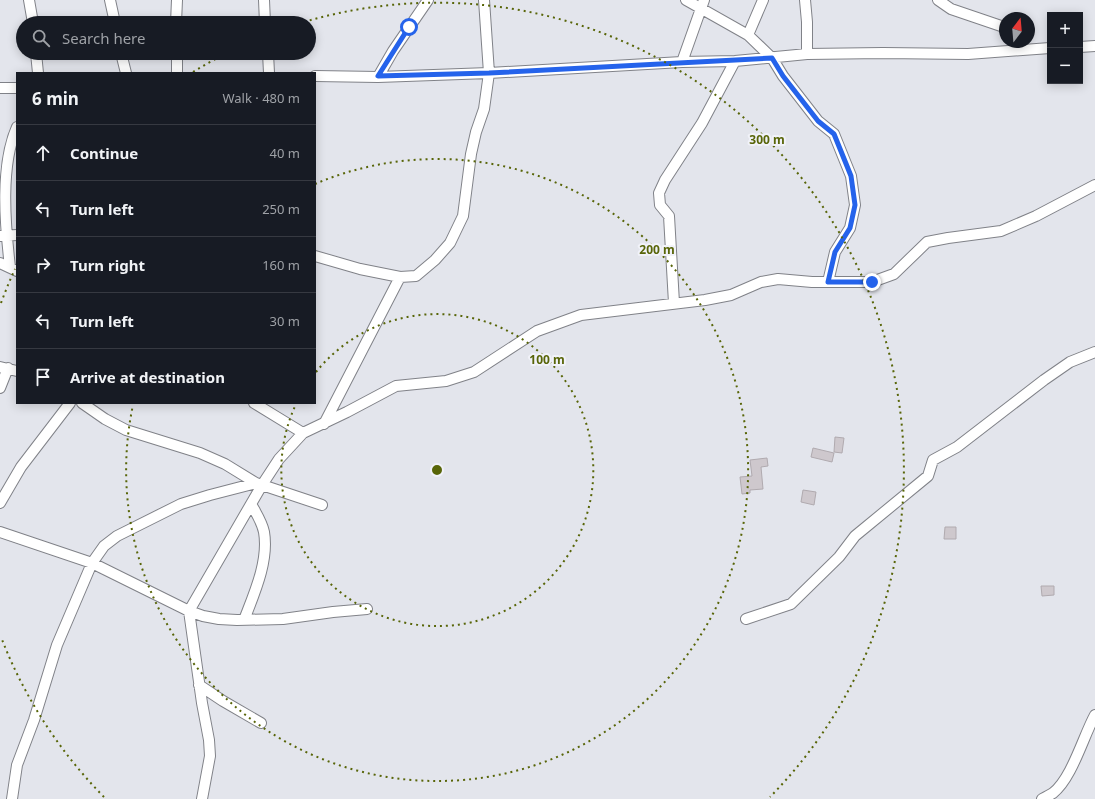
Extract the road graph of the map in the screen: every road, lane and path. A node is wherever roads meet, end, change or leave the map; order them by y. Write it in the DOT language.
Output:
graph roads {
  1 [pos="29,0"];
  2 [pos="110,0"];
  3 [pos="177,0"];
  4 [pos="264,0"];
  5 [pos="428,0"];
  6 [pos="484,0"];
  7 [pos="686,0"];
  8 [pos="763,0"];
  9 [pos="805,0"];
  10 [pos="938,0"];
  11 [pos="703,4"];
  12 [pos="32,16"];
  13 [pos="113,16"];
  14 [pos="176,16"];
  15 [pos="265,16"];
  16 [pos="999,25"];
  17 [pos="748,35"];
  18 [pos="1095,46"];
  19 [pos="1035,47"];
  20 [pos="1083,47"];
  21 [pos="1008,48"];
  22 [pos="1047,48"];
  23 [pos="807,54"];
  24 [pos="772,58"];
  25 [pos="37,60"];
  26 [pos="123,60"];
  27 [pos="177,60"];
  28 [pos="268,60"];
  29 [pos="735,61"];
  30 [pos="682,62"];
  31 [pos="38,72"];
  32 [pos="126,72"];
  33 [pos="177,72"];
  34 [pos="269,72"];
  35 [pos="489,73"];
  36 [pos="316,76"];
  37 [pos="378,76"];
  38 [pos="0,88"];
  39 [pos="16,88"];
  40 [pos="16,128"];
  41 [pos="1095,185"];
  42 [pos="16,235"];
  43 [pos="3,236"];
  44 [pos="316,256"];
  45 [pos="0,263"];
  46 [pos="14,269"];
  47 [pos="400,277"];
  48 [pos="828,282"];
  49 [pos="674,303"];
  50 [pos="1095,352"];
  51 [pos="8,369"];
  52 [pos="0,388"];
  53 [pos="69,404"];
  54 [pos="84,404"];
  55 [pos="256,404"];
  56 [pos="324,424"];
  57 [pos="304,433"];
  58 [pos="259,484"];
  59 [pos="0,503"];
  60 [pos="250,504"];
  61 [pos="322,505"];
  62 [pos="0,532"];
  63 [pos="92,563"];
  64 [pos="367,609"];
  65 [pos="189,611"];
  66 [pos="746,619"];
  67 [pos="244,620"];
  68 [pos="199,685"];
  69 [pos="1095,715"];
  70 [pos="261,723"];
  71 [pos="12,799"];
  72 [pos="202,799"];
  73 [pos="1042,799"];
  1 -- 12 [label="street"];
  2 -- 13 [label="street"];
  3 -- 14 [label="street"];
  4 -- 15 [label="street"];
  5 -- 37 [label="street"];
  6 -- 35 [label="street"];
  7 -- 11 [label="street"];
  8 -- 17 [label="street"];
  9 -- 23 [label="street"];
  10 -- 16 [label="street"];
  11 -- 17 [label="street"];
  11 -- 30 [label="street"];
  17 -- 24 [label="street"];
  18 -- 20 [label="street"];
  19 -- 22 [label="street"];
  21 -- 23 [label="street"];
  23 -- 24 [label="street"];
  24 -- 29 [label="street"];
  24 -- 48 [label="street"];
  25 -- 31 [label="street"];
  26 -- 32 [label="street"];
  27 -- 33 [label="street"];
  28 -- 34 [label="street"];
  29 -- 30 [label="street"];
  29 -- 49 [label="street"];
  30 -- 35 [label="street"];
  35 -- 37 [label="street"];
  35 -- 47 [label="street"];
  36 -- 37 [label="street"];
  38 -- 39 [label="street"];
  40 -- 43 [label="street"];
  41 -- 48 [label="street"];
  42 -- 43 [label="street"];
  43 -- 46 [label="street"];
  44 -- 47 [label="street"];
  45 -- 46 [label="street"];
  47 -- 56 [label="street"];
  48 -- 49 [label="street"];
  49 -- 56 [label="street"];
  50 -- 66 [label="street"];
  51 -- 52 [label="street"];
  53 -- 59 [label="street"];
  54 -- 58 [label="street"];
  55 -- 57 [label="street"];
  56 -- 57 [label="street"];
  57 -- 58 [label="street"];
  58 -- 60 [label="street"];
  58 -- 61 [label="street"];
  58 -- 63 [label="street"];
  60 -- 65 [label="street"];
  60 -- 67 [label="street"];
  62 -- 63 [label="street"];
  63 -- 65 [label="street"];
  63 -- 71 [label="street"];
  64 -- 67 [label="street"];
  65 -- 67 [label="street"];
  65 -- 68 [label="street"];
  68 -- 70 [label="street"];
  68 -- 72 [label="street"];
  69 -- 73 [label="street"];
}
